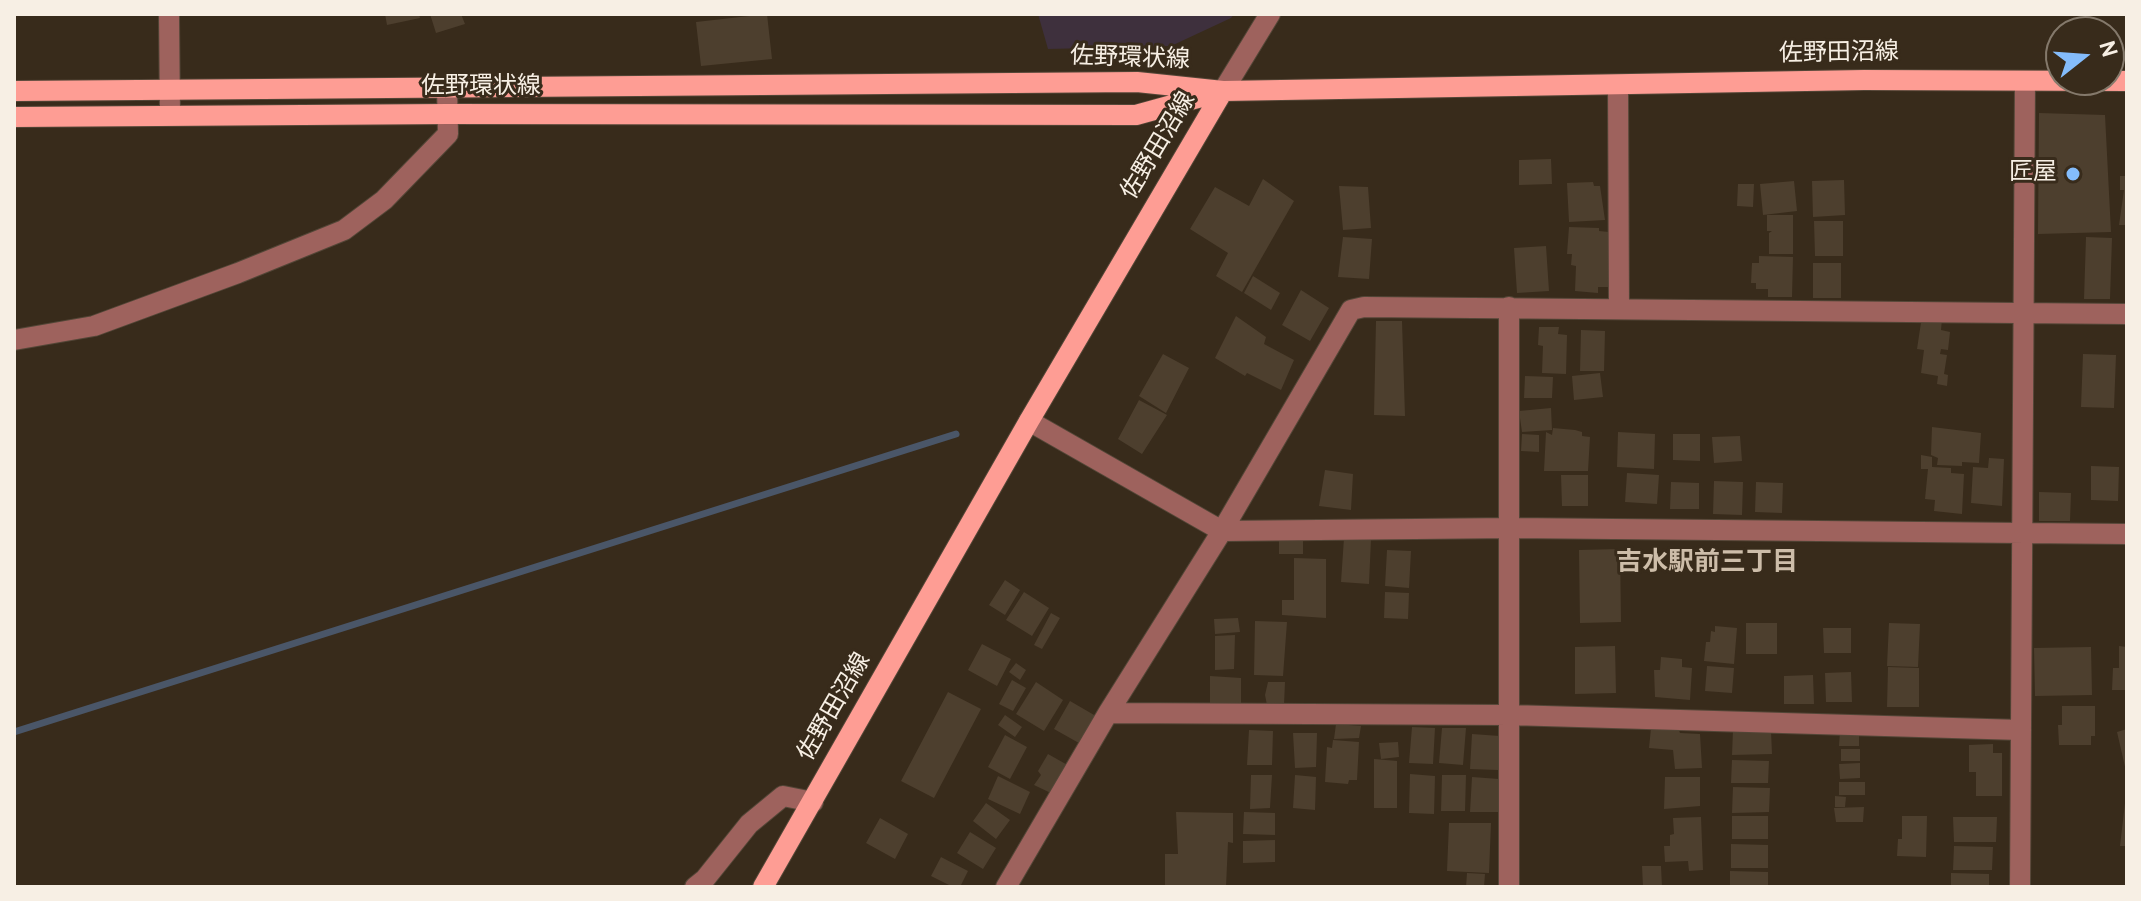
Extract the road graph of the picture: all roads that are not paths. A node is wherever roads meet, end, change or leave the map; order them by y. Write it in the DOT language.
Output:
graph roads {
  1 [pos="169,14"];
  2 [pos="1270,14"];
  3 [pos="2025,81"];
  4 [pos="2127,81"];
  5 [pos="1618,85"];
  6 [pos="447,88"];
  7 [pos="170,90"];
  8 [pos="14,91"];
  9 [pos="1223,91"];
  10 [pos="448,114"];
  11 [pos="170,115"];
  12 [pos="14,117"];
  13 [pos="1509,307"];
  14 [pos="1619,308"];
  15 [pos="2024,313"];
  16 [pos="2127,314"];
  17 [pos="14,340"];
  18 [pos="1029,421"];
  19 [pos="1511,528"];
  20 [pos="1222,531"];
  21 [pos="2021,534"];
  22 [pos="2127,534"];
  23 [pos="1108,713"];
  24 [pos="1510,715"];
  25 [pos="2021,730"];
  26 [pos="813,802"];
  27 [pos="695,887"];
  28 [pos="763,887"];
  29 [pos="1006,887"];
  30 [pos="1509,887"];
  31 [pos="2020,887"];
  1 -- 7 [label="street"];
  2 -- 9 [label="street"];
  3 -- 4 [label="main road, 佐野田沼線"];
  3 -- 5 [label="main road, 佐野田沼線"];
  3 -- 15 [label="street"];
  5 -- 9 [label="main road, 佐野田沼線"];
  5 -- 14 [label="street"];
  6 -- 7 [label="main road, 佐野環状線"];
  6 -- 9 [label="main road, 佐野環状線"];
  6 -- 10 [label="street"];
  7 -- 8 [label="main road, 佐野環状線"];
  7 -- 11 [label="street"];
  9 -- 10 [label="main road, 佐野環状線"];
  9 -- 18 [label="main road, 佐野田沼線"];
  10 -- 11 [label="main road, 佐野環状線"];
  10 -- 17 [label="street"];
  11 -- 12 [label="main road, 佐野環状線"];
  13 -- 14 [label="street"];
  13 -- 19 [label="street"];
  13 -- 20 [label="street"];
  14 -- 15 [label="street"];
  15 -- 16 [label="street"];
  15 -- 21 [label="street"];
  18 -- 20 [label="street"];
  18 -- 26 [label="main road, 佐野田沼線"];
  19 -- 20 [label="street"];
  19 -- 21 [label="street"];
  19 -- 24 [label="street"];
  20 -- 23 [label="street"];
  21 -- 22 [label="street"];
  21 -- 25 [label="street"];
  23 -- 24 [label="street"];
  23 -- 29 [label="street"];
  24 -- 25 [label="street"];
  24 -- 30 [label="street"];
  25 -- 31 [label="street"];
  26 -- 27 [label="street"];
  26 -- 28 [label="main road, 佐野田沼線"];
}
